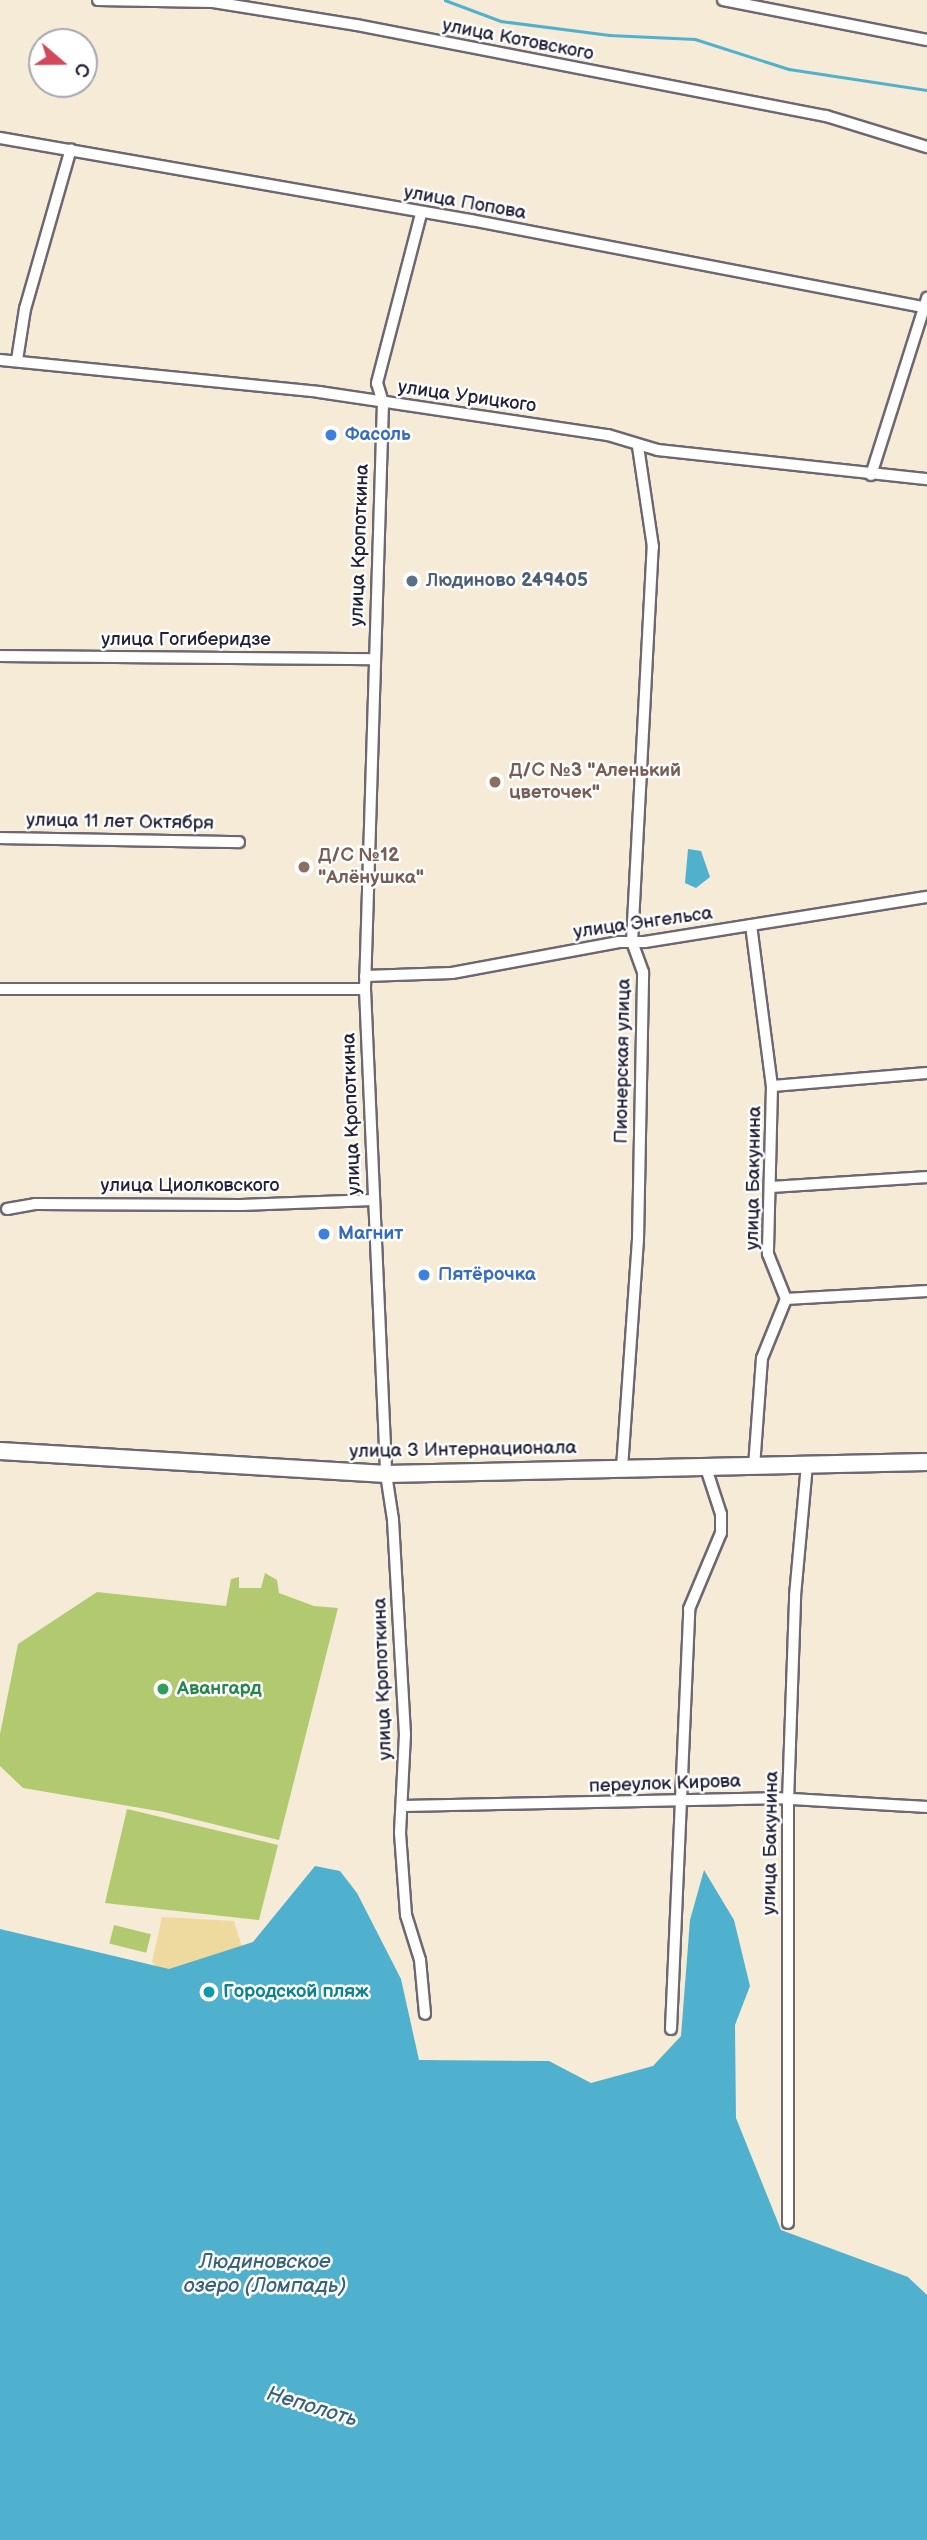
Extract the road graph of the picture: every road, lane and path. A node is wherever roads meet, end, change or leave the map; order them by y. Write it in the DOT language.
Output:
graph roads {
  1 [pos="98,0"];
  2 [pos="723,0"];
  3 [pos="927,40"];
  4 [pos="0,138"];
  5 [pos="927,147"];
  6 [pos="71,149"];
  7 [pos="421,214"];
  8 [pos="926,302"];
  9 [pos="0,360"];
  10 [pos="17,360"];
  11 [pos="383,403"];
  12 [pos="638,447"];
  13 [pos="872,475"];
  14 [pos="927,479"];
  15 [pos="0,656"];
  16 [pos="373,659"];
  17 [pos="0,838"];
  18 [pos="239,842"];
  19 [pos="927,897"];
  20 [pos="751,925"];
  21 [pos="632,942"];
  22 [pos="365,976"];
  23 [pos="0,989"];
  24 [pos="365,989"];
  25 [pos="927,1073"];
  26 [pos="772,1086"];
  27 [pos="927,1177"];
  28 [pos="772,1186"];
  29 [pos="373,1200"];
  30 [pos="7,1209"];
  31 [pos="927,1291"];
  32 [pos="786,1299"];
  33 [pos="0,1451"];
  34 [pos="927,1462"];
  35 [pos="807,1464"];
  36 [pos="754,1466"];
  37 [pos="622,1468"];
  38 [pos="706,1468"];
  39 [pos="386,1474"];
  40 [pos="679,1801"];
  41 [pos="789,1801"];
  42 [pos="403,1806"];
  43 [pos="927,1807"];
  44 [pos="425,2014"];
  45 [pos="671,2029"];
  46 [pos="788,2223"];
  1 -- 5 [label="street, улица Котовского"];
  2 -- 3 [label="street"];
  4 -- 6 [label="street, улица Попова"];
  6 -- 7 [label="street, улица Попова"];
  6 -- 10 [label="street"];
  7 -- 8 [label="street, улица Попова"];
  7 -- 11 [label="street, улица Кропоткина"];
  8 -- 13 [label="street"];
  9 -- 10 [label="street, улица Урицкого"];
  10 -- 11 [label="street, улица Урицкого"];
  11 -- 12 [label="street, улица Урицкого"];
  11 -- 16 [label="street, улица Кропоткина"];
  12 -- 13 [label="street, улица Урицкого"];
  12 -- 21 [label="street, Пионерская улица"];
  13 -- 14 [label="street, улица Урицкого"];
  15 -- 16 [label="street, улица Гогиберидзе"];
  16 -- 22 [label="street, улица Кропоткина"];
  17 -- 18 [label="street, улица 11 лет Октября"];
  19 -- 20 [label="street, улица Энгельса"];
  20 -- 21 [label="street, улица Энгельса"];
  20 -- 26 [label="street, улица Бакунина"];
  21 -- 22 [label="street, улица Энгельса"];
  21 -- 37 [label="street, Пионерская улица"];
  22 -- 24 [label="street, улица Кропоткина"];
  23 -- 24 [label="street"];
  24 -- 29 [label="street, улица Кропоткина"];
  25 -- 26 [label="street"];
  26 -- 28 [label="street, улица Бакунина"];
  27 -- 28 [label="street"];
  28 -- 32 [label="street, улица Бакунина"];
  29 -- 30 [label="street, улица Циолковского"];
  29 -- 39 [label="street, улица Кропоткина"];
  31 -- 32 [label="street"];
  32 -- 36 [label="street"];
  33 -- 39 [label="street, улица 3 Интернационала"];
  34 -- 35 [label="street, улица 3 Интернационала"];
  35 -- 36 [label="street, улица 3 Интернационала"];
  35 -- 41 [label="street, улица Бакунина"];
  36 -- 38 [label="street, улица 3 Интернационала"];
  37 -- 38 [label="street, улица 3 Интернационала"];
  37 -- 39 [label="street, улица 3 Интернационала"];
  38 -- 40 [label="street"];
  39 -- 42 [label="street, улица Кропоткина"];
  40 -- 41 [label="street, переулок Кирова"];
  40 -- 42 [label="street, переулок Кирова"];
  40 -- 45 [label="street"];
  41 -- 43 [label="street, переулок Кирова"];
  41 -- 46 [label="street, улица Бакунина"];
  42 -- 44 [label="street, улица Кропоткина"];
}
